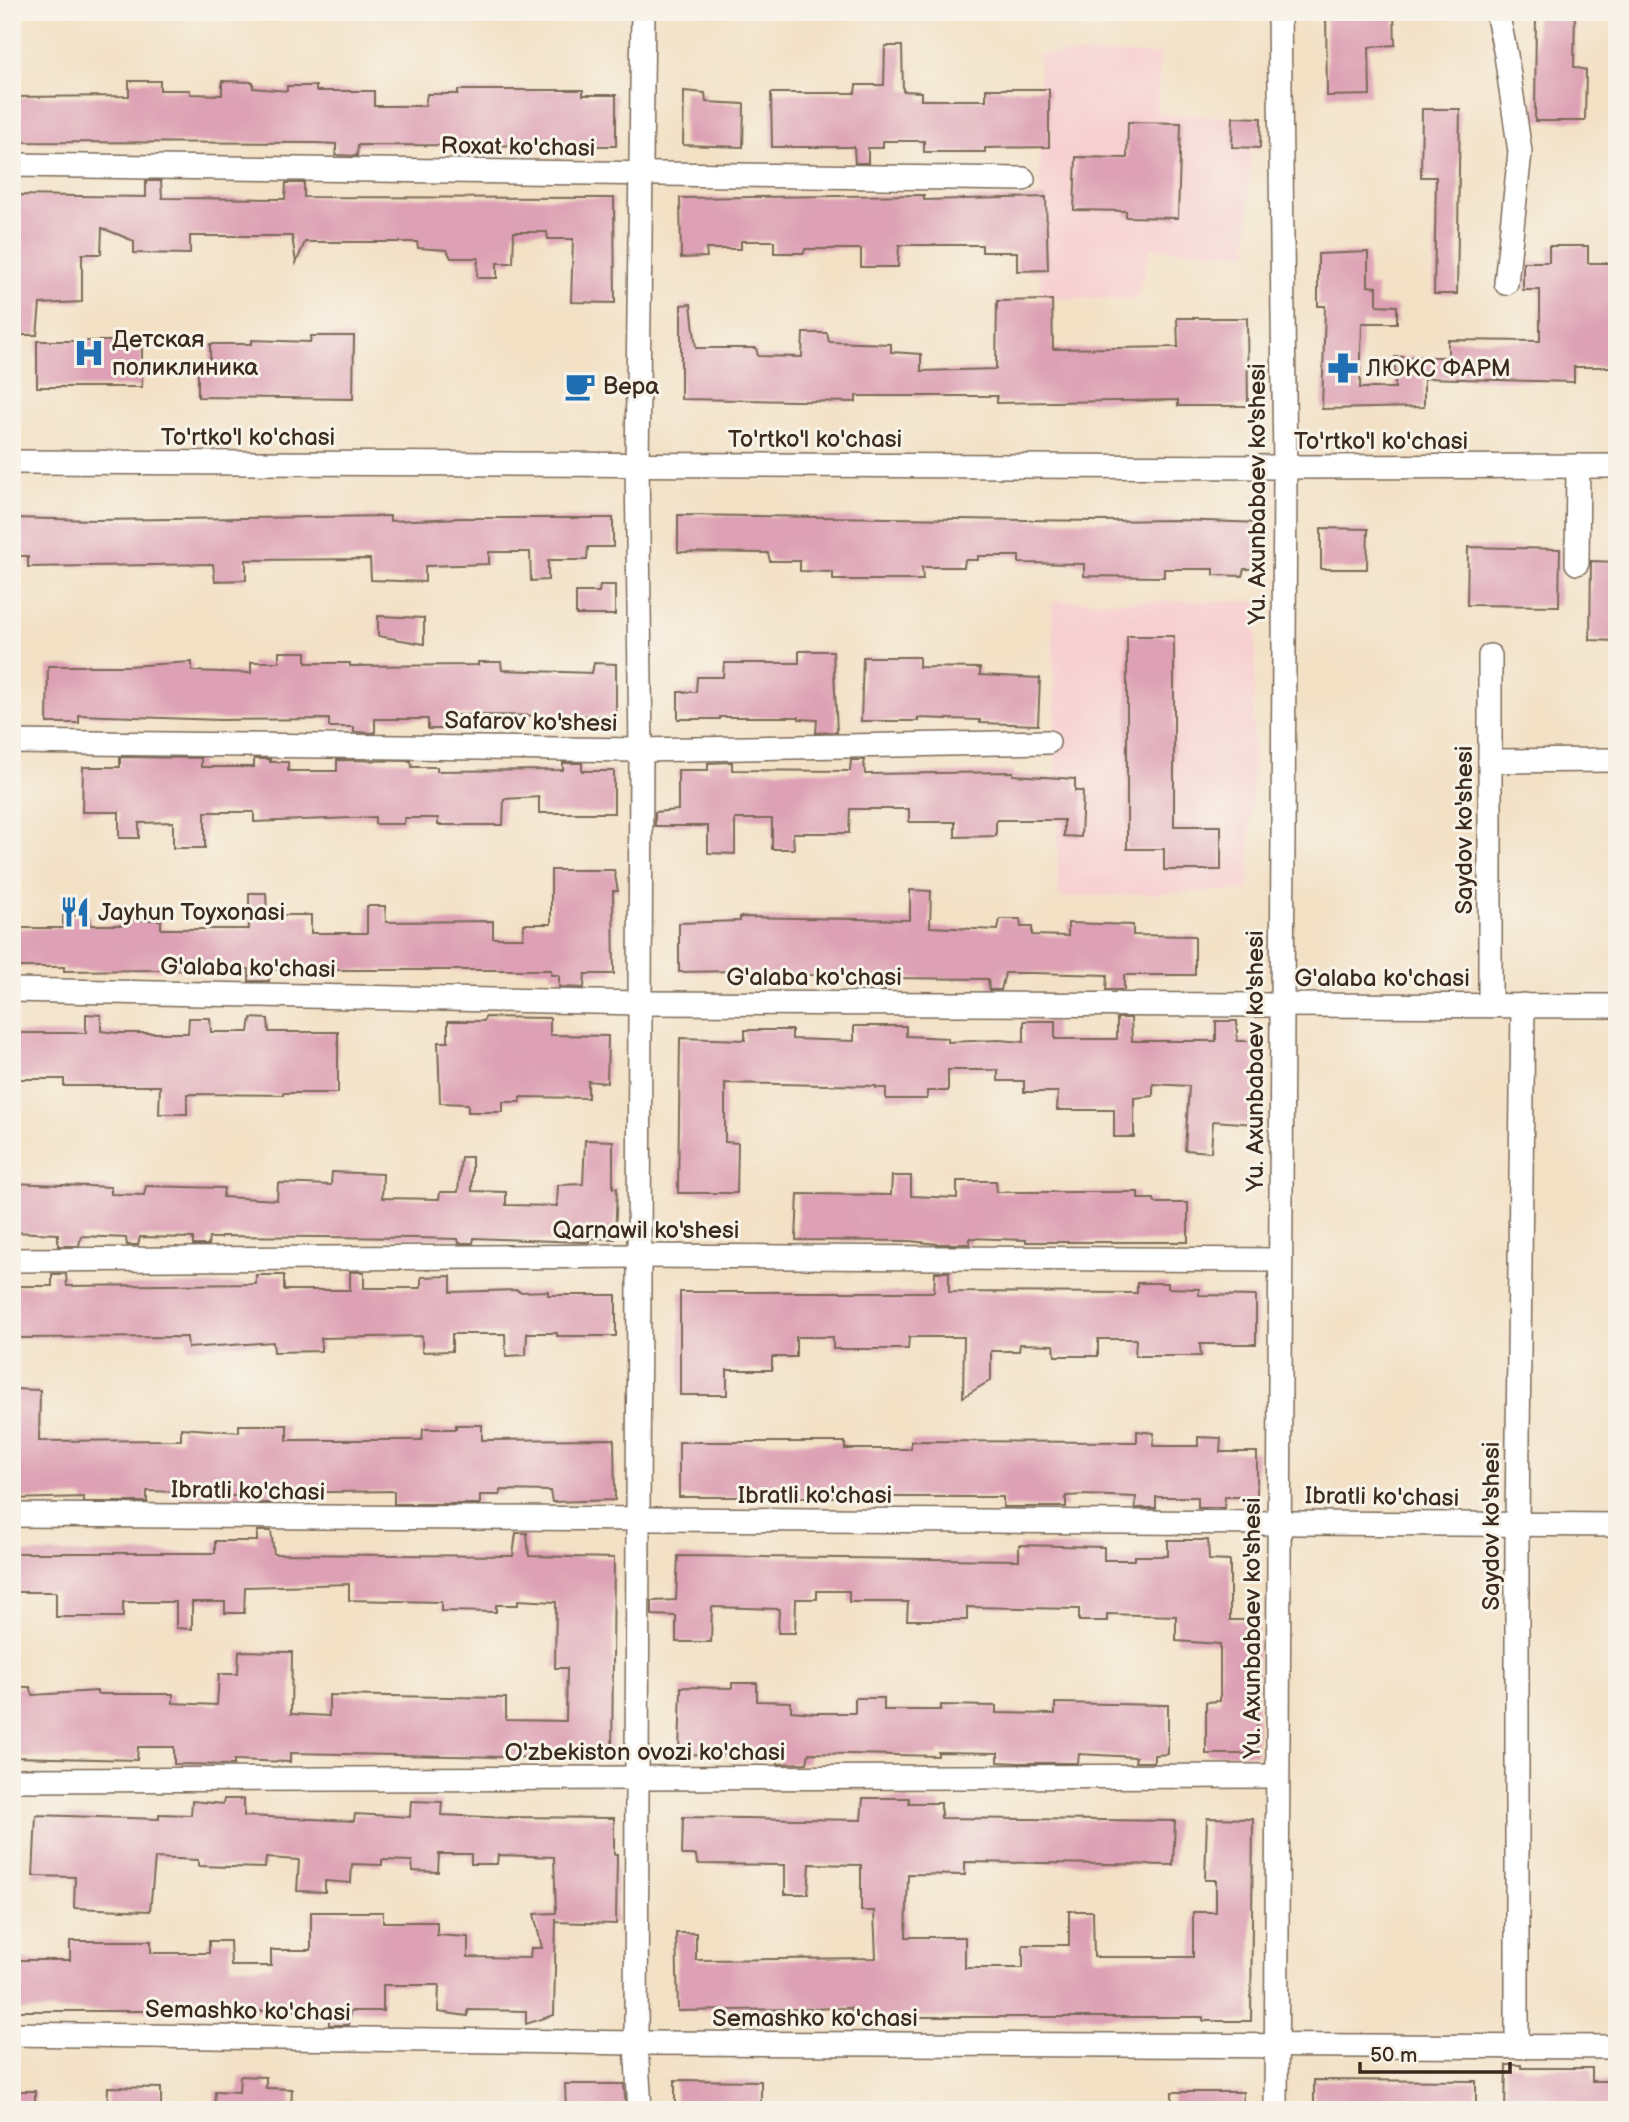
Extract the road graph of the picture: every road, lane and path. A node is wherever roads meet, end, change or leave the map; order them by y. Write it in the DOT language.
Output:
graph roads {
  1 [pos="643,12"];
  2 [pos="1279,12"];
  3 [pos="1497,12"];
  4 [pos="12,165"];
  5 [pos="642,175"];
  6 [pos="1023,179"];
  7 [pos="1506,283"];
  8 [pos="12,462"];
  9 [pos="637,464"];
  10 [pos="1578,466"];
  11 [pos="1617,466"];
  12 [pos="1285,467"];
  13 [pos="1577,563"];
  14 [pos="1490,656"];
  15 [pos="1048,742"];
  16 [pos="12,743"];
  17 [pos="641,750"];
  18 [pos="1617,760"];
  19 [pos="1490,761"];
  20 [pos="12,990"];
  21 [pos="639,1003"];
  22 [pos="1282,1004"];
  23 [pos="1490,1005"];
  24 [pos="1523,1005"];
  25 [pos="1617,1006"];
  26 [pos="638,1256"];
  27 [pos="12,1259"];
  28 [pos="1280,1260"];
  29 [pos="12,1515"];
  30 [pos="638,1521"];
  31 [pos="1279,1522"];
  32 [pos="1517,1524"];
  33 [pos="1617,1525"];
  34 [pos="1278,1776"];
  35 [pos="637,1778"];
  36 [pos="12,1780"];
  37 [pos="12,2034"];
  38 [pos="636,2043"];
  39 [pos="1276,2046"];
  40 [pos="1517,2046"];
  41 [pos="1617,2047"];
  42 [pos="640,2110"];
  43 [pos="1276,2110"];
  1 -- 5 [label="street"];
  2 -- 12 [label="street, Yu. Axunbabaev ko'shesi"];
  3 -- 7 [label="street"];
  4 -- 5 [label="street, Roxat ko'chasi"];
  5 -- 6 [label="street, Roxat ko'chasi"];
  5 -- 9 [label="street"];
  8 -- 9 [label="street, To'rtko'l ko'chasi"];
  9 -- 12 [label="street, To'rtko'l ko'chasi"];
  9 -- 17 [label="street"];
  10 -- 11 [label="street, To'rtko'l ko'chasi"];
  10 -- 12 [label="street, To'rtko'l ko'chasi"];
  10 -- 13 [label="street"];
  12 -- 22 [label="street, Yu. Axunbabaev ko'shesi"];
  14 -- 19 [label="street, Saydov ko'shesi"];
  15 -- 17 [label="street, Safarov ko'shesi"];
  16 -- 17 [label="street, Safarov ko'shesi"];
  17 -- 21 [label="street"];
  18 -- 19 [label="street"];
  19 -- 23 [label="street, Saydov ko'shesi"];
  20 -- 21 [label="street, G'alaba ko'chasi"];
  21 -- 22 [label="street, G'alaba ko'chasi"];
  21 -- 26 [label="street"];
  22 -- 23 [label="street, G'alaba ko'chasi"];
  22 -- 28 [label="street, Yu. Axunbabaev ko'shesi"];
  23 -- 24 [label="street, G'alaba ko'chasi"];
  24 -- 25 [label="street, G'alaba ko'chasi"];
  24 -- 32 [label="street, Saydov ko'shesi"];
  26 -- 27 [label="street, Qarnawil ko'shesi"];
  26 -- 28 [label="street, Qarnawil ko'shesi"];
  26 -- 30 [label="street"];
  28 -- 31 [label="street, Yu. Axunbabaev ko'shesi"];
  29 -- 30 [label="street, Ibratli ko'chasi"];
  30 -- 31 [label="street, Ibratli ko'chasi"];
  30 -- 35 [label="street"];
  31 -- 32 [label="street, Ibratli ko'chasi"];
  31 -- 34 [label="street, Yu. Axunbabaev ko'shesi"];
  32 -- 33 [label="street, Ibratli ko'chasi"];
  32 -- 40 [label="street, Saydov ko'shesi"];
  34 -- 35 [label="street, O'zbekiston ovozi ko'chasi"];
  34 -- 39 [label="street, Yu. Axunbabaev ko'shesi"];
  35 -- 36 [label="street, O'zbekiston ovozi ko'chasi"];
  35 -- 38 [label="street"];
  37 -- 38 [label="street, Semashko ko'chasi"];
  38 -- 39 [label="street, Semashko ko'chasi"];
  38 -- 42 [label="street"];
  39 -- 40 [label="street, Semashko ko'chasi"];
  39 -- 43 [label="street, Yu. Axunbabaev ko'shesi"];
  40 -- 41 [label="street, Semashko ko'chasi"];
}
